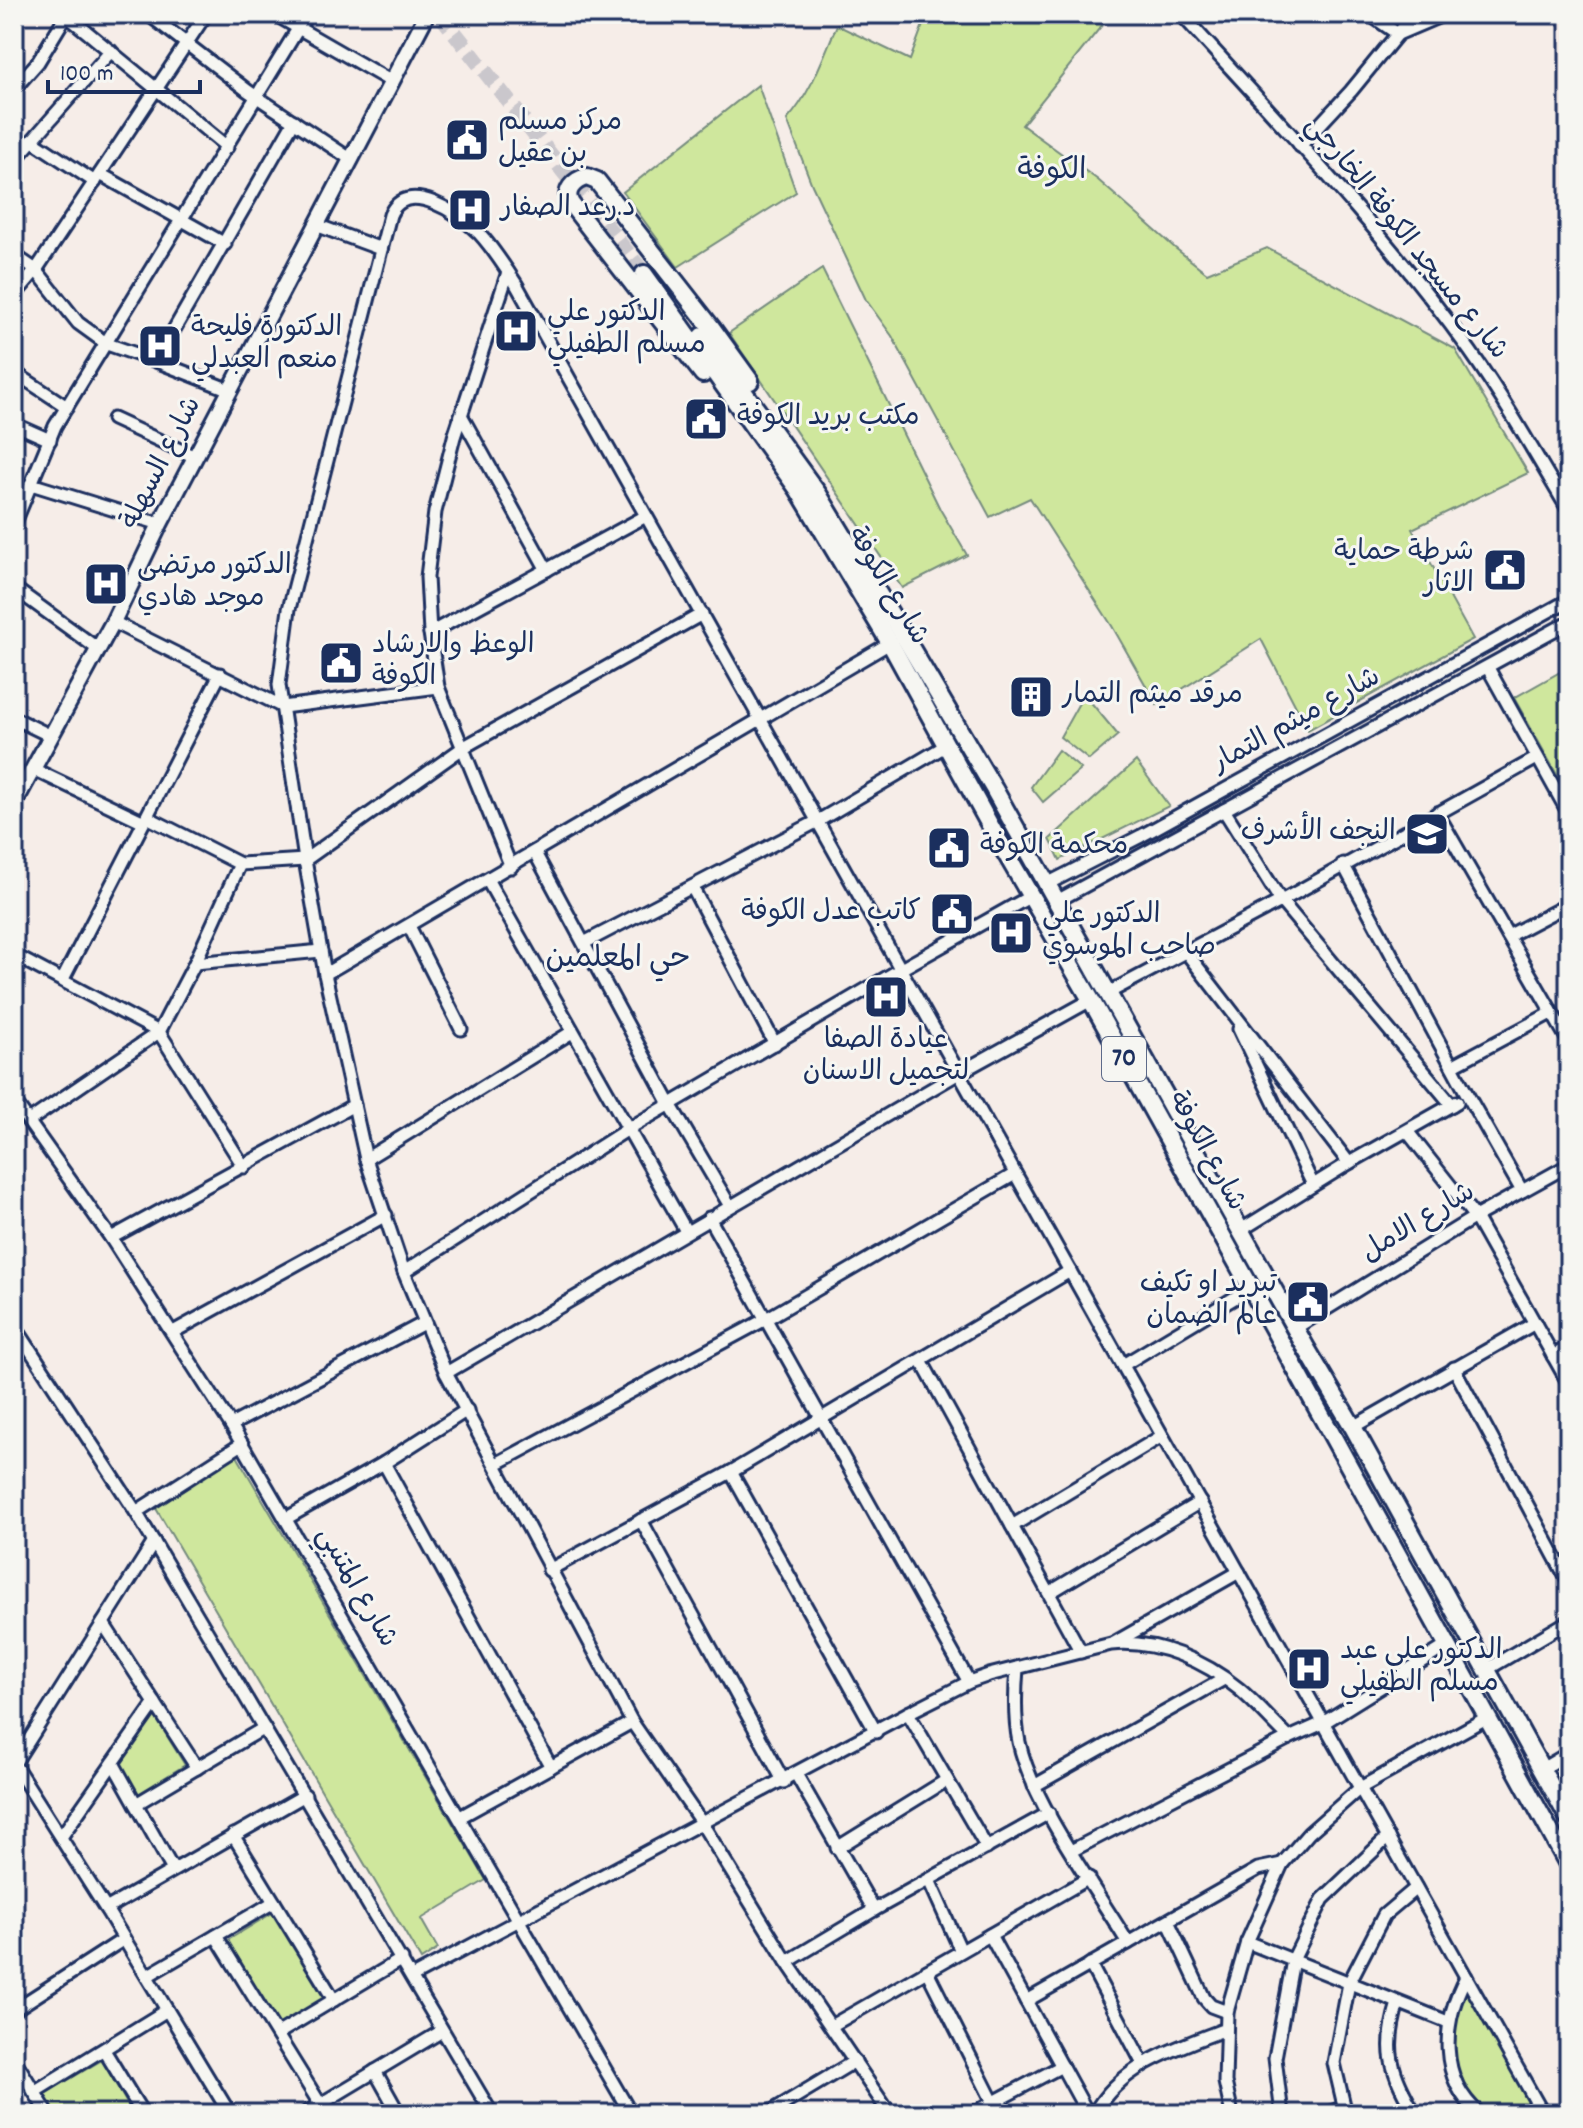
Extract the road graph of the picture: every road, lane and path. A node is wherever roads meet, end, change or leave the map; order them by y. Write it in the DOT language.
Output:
graph roads {
  1 [pos="67,14"];
  2 [pos="148,14"];
  3 [pos="206,14"];
  4 [pos="274,14"];
  5 [pos="307,14"];
  6 [pos="1181,14"];
  7 [pos="1369,14"];
  8 [pos="1414,14"];
  9 [pos="1445,14"];
  10 [pos="424,17"];
  11 [pos="299,28"];
  12 [pos="1398,34"];
  13 [pos="186,44"];
  14 [pos="111,51"];
  15 [pos="392,82"];
  16 [pos="156,88"];
  17 [pos="14,89"];
  18 [pos="257,97"];
  19 [pos="294,121"];
  20 [pos="33,141"];
  21 [pos="1300,146"];
  22 [pos="227,147"];
  23 [pos="352,160"];
  24 [pos="14,161"];
  25 [pos="97,178"];
  26 [pos="182,221"];
  27 [pos="316,225"];
  28 [pos="225,244"];
  29 [pos="381,249"];
  30 [pos="14,255"];
  31 [pos="36,270"];
  32 [pos="648,270"];
  33 [pos="508,272"];
  34 [pos="14,296"];
  35 [pos="107,344"];
  36 [pos="156,361"];
  37 [pos="14,372"];
  38 [pos="230,390"];
  39 [pos="67,407"];
  40 [pos="461,415"];
  41 [pos="113,419"];
  42 [pos="14,424"];
  43 [pos="50,440"];
  44 [pos="195,457"];
  45 [pos="31,484"];
  46 [pos="802,484"];
  47 [pos="1569,511"];
  48 [pos="646,516"];
  49 [pos="160,524"];
  50 [pos="14,525"];
  51 [pos="547,570"];
  52 [pos="14,588"];
  53 [pos="1569,600"];
  54 [pos="702,614"];
  55 [pos="113,622"];
  56 [pos="1569,622"];
  57 [pos="430,633"];
  58 [pos="890,643"];
  59 [pos="98,649"];
  60 [pos="1488,668"];
  61 [pos="220,674"];
  62 [pos="438,687"];
  63 [pos="283,707"];
  64 [pos="14,718"];
  65 [pos="760,718"];
  66 [pos="1327,733"];
  67 [pos="51,736"];
  68 [pos="947,745"];
  69 [pos="464,747"];
  70 [pos="1336,750"];
  71 [pos="1537,758"];
  72 [pos="33,769"];
  73 [pos="994,789"];
  74 [pos="976,799"];
  75 [pos="14,804"];
  76 [pos="1224,810"];
  77 [pos="1437,813"];
  78 [pos="1569,814"];
  79 [pos="145,820"];
  80 [pos="818,821"];
  81 [pos="1015,830"];
  82 [pos="997,838"];
  83 [pos="535,853"];
  84 [pos="305,860"];
  85 [pos="240,864"];
  86 [pos="1343,864"];
  87 [pos="511,867"];
  88 [pos="488,881"];
  89 [pos="1047,884"];
  90 [pos="692,887"];
  91 [pos="1031,896"];
  92 [pos="1057,901"];
  93 [pos="1281,901"];
  94 [pos="1569,904"];
  95 [pos="409,926"];
  96 [pos="1508,936"];
  97 [pos="584,943"];
  98 [pos="321,951"];
  99 [pos="1186,952"];
  100 [pos="14,955"];
  101 [pos="195,963"];
  102 [pos="901,969"];
  103 [pos="325,974"];
  104 [pos="63,979"];
  105 [pos="1108,993"];
  106 [pos="1091,1000"];
  107 [pos="1228,1007"];
  108 [pos="1551,1013"];
  109 [pos="461,1029"];
  110 [pos="159,1032"];
  111 [pos="572,1032"];
  112 [pos="1569,1042"];
  113 [pos="775,1044"];
  114 [pos="1452,1066"];
  115 [pos="959,1073"];
  116 [pos="1468,1096"];
  117 [pos="14,1101"];
  118 [pos="670,1104"];
  119 [pos="354,1105"];
  120 [pos="1452,1105"];
  121 [pos="29,1121"];
  122 [pos="628,1129"];
  123 [pos="1407,1131"];
  124 [pos="366,1159"];
  125 [pos="1349,1163"];
  126 [pos="1569,1165"];
  127 [pos="244,1167"];
  128 [pos="1015,1174"];
  129 [pos="1313,1185"];
  130 [pos="1522,1191"];
  131 [pos="730,1206"];
  132 [pos="386,1215"];
  133 [pos="1475,1217"];
  134 [pos="709,1218"];
  135 [pos="1241,1230"];
  136 [pos="686,1231"];
  137 [pos="111,1238"];
  138 [pos="1070,1271"];
  139 [pos="404,1272"];
  140 [pos="1251,1288"];
  141 [pos="766,1319"];
  142 [pos="424,1323"];
  143 [pos="1535,1323"];
  144 [pos="14,1325"];
  145 [pos="1297,1327"];
  146 [pos="173,1332"];
  147 [pos="1305,1346"];
  148 [pos="1569,1347"];
  149 [pos="1287,1355"];
  150 [pos="1553,1356"];
  151 [pos="921,1360"];
  152 [pos="1123,1365"];
  153 [pos="1454,1368"];
  154 [pos="446,1373"];
  155 [pos="1327,1384"];
  156 [pos="1569,1384"];
  157 [pos="1311,1397"];
  158 [pos="467,1410"];
  159 [pos="822,1419"];
  160 [pos="231,1425"];
  161 [pos="1353,1427"];
  162 [pos="1162,1436"];
  163 [pos="242,1444"];
  164 [pos="384,1463"];
  165 [pos="496,1464"];
  166 [pos="731,1472"];
  167 [pos="1200,1502"];
  168 [pos="136,1512"];
  169 [pos="287,1518"];
  170 [pos="641,1520"];
  171 [pos="1012,1526"];
  172 [pos="154,1542"];
  173 [pos="549,1570"];
  174 [pos="1239,1572"];
  175 [pos="1569,1583"];
  176 [pos="1049,1593"];
  177 [pos="1569,1621"];
  178 [pos="103,1623"];
  179 [pos="1111,1644"];
  180 [pos="1448,1645"];
  181 [pos="1081,1652"];
  182 [pos="1017,1668"];
  183 [pos="1486,1670"];
  184 [pos="1224,1679"];
  185 [pos="969,1682"];
  186 [pos="155,1703"];
  187 [pos="908,1713"];
  188 [pos="1488,1717"];
  189 [pos="632,1722"];
  190 [pos="1323,1723"];
  191 [pos="264,1728"];
  192 [pos="876,1732"];
  193 [pos="1289,1738"];
  194 [pos="1569,1753"];
  195 [pos="113,1763"];
  196 [pos="14,1764"];
  197 [pos="551,1767"];
  198 [pos="197,1768"];
  199 [pos="1542,1769"];
  200 [pos="796,1774"];
  201 [pos="947,1780"];
  202 [pos="784,1782"];
  203 [pos="1034,1786"];
  204 [pos="1360,1788"];
  205 [pos="305,1795"];
  206 [pos="136,1804"];
  207 [pos="1049,1813"];
  208 [pos="460,1817"];
  209 [pos="1569,1819"];
  210 [pos="701,1822"];
  211 [pos="233,1835"];
  212 [pos="61,1837"];
  213 [pos="1388,1837"];
  214 [pos="837,1848"];
  215 [pos="987,1848"];
  216 [pos="1071,1851"];
  217 [pos="1282,1864"];
  218 [pos="1569,1866"];
  219 [pos="173,1870"];
  220 [pos="1089,1878"];
  221 [pos="929,1880"];
  222 [pos="1416,1888"];
  223 [pos="274,1902"];
  224 [pos="106,1909"];
  225 [pos="874,1910"];
  226 [pos="519,1919"];
  227 [pos="1168,1921"];
  228 [pos="990,1935"];
  229 [pos="216,1936"];
  230 [pos="124,1939"];
  231 [pos="1247,1942"];
  232 [pos="1128,1943"];
  233 [pos="961,1951"];
  234 [pos="402,1959"];
  235 [pos="1293,1960"];
  236 [pos="787,1962"];
  237 [pos="1090,1964"];
  238 [pos="927,1971"];
  239 [pos="147,1976"];
  240 [pos="412,1977"];
  241 [pos="1466,1977"];
  242 [pos="1349,1983"];
  243 [pos="334,2000"];
  244 [pos="1026,2001"];
  245 [pos="1398,2003"];
  246 [pos="14,2010"];
  247 [pos="167,2010"];
  248 [pos="1227,2012"];
  249 [pos="1448,2022"];
  250 [pos="831,2026"];
  251 [pos="1226,2029"];
  252 [pos="442,2031"];
  253 [pos="277,2034"];
  254 [pos="104,2050"];
  255 [pos="14,2059"];
  256 [pos="855,2061"];
  257 [pos="1143,2064"];
  258 [pos="1062,2066"];
  259 [pos="375,2071"];
  260 [pos="34,2092"];
  261 [pos="993,2102"];
  262 [pos="320,2104"];
  263 [pos="1344,2111"];
  264 [pos="48,2114"];
  265 [pos="143,2114"];
  266 [pos="230,2114"];
  267 [pos="304,2114"];
  268 [pos="399,2114"];
  269 [pos="492,2114"];
  270 [pos="631,2114"];
  271 [pos="767,2114"];
  272 [pos="890,2114"];
  273 [pos="971,2114"];
  274 [pos="1091,2114"];
  275 [pos="1232,2114"];
  276 [pos="1282,2114"];
  277 [pos="1325,2114"];
  278 [pos="1415,2114"];
  279 [pos="1480,2114"];
  280 [pos="1543,2114"];
  1 -- 14 [label="street"];
  1 -- 17 [label="street"];
  2 -- 13 [label="street"];
  3 -- 13 [label="street"];
  4 -- 11 [label="street"];
  5 -- 11 [label="street"];
  6 -- 21 [label="street, شارع مسجد الكوفة الخارجي"];
  7 -- 12 [label="street"];
  8 -- 12 [label="street"];
  9 -- 12 [label="street"];
  10 -- 15 [label="main road, شارع السهلة"];
  11 -- 15 [label="street"];
  11 -- 18 [label="street"];
  12 -- 21 [label="street"];
  13 -- 16 [label="street"];
  13 -- 18 [label="street"];
  14 -- 16 [label="street"];
  14 -- 20 [label="street"];
  15 -- 23 [label="main road, شارع السهلة"];
  16 -- 22 [label="street"];
  16 -- 25 [label="street"];
  18 -- 19 [label="street"];
  18 -- 22 [label="street"];
  19 -- 23 [label="street"];
  19 -- 28 [label="street"];
  20 -- 24 [label="street"];
  20 -- 25 [label="street"];
  21 -- 47 [label="street, شارع مسجد الكوفة الخارجي"];
  22 -- 26 [label="street"];
  23 -- 27 [label="main road, شارع السهلة"];
  25 -- 26 [label="street"];
  25 -- 31 [label="street"];
  26 -- 28 [label="street"];
  26 -- 35 [label="street"];
  27 -- 29 [label="street"];
  27 -- 38 [label="main road, شارع السهلة"];
  28 -- 36 [label="street"];
  29 -- 33 [label="street"];
  29 -- 63 [label="street"];
  30 -- 31 [label="street"];
  31 -- 34 [label="street"];
  31 -- 35 [label="street"];
  32 -- 46 [label="highway, شارع الكوفة / 70"];
  33 -- 40 [label="street"];
  33 -- 48 [label="street"];
  35 -- 36 [label="street"];
  35 -- 39 [label="street"];
  36 -- 38 [label="street"];
  37 -- 39 [label="street"];
  38 -- 44 [label="main road, شارع السهلة"];
  39 -- 43 [label="street"];
  40 -- 51 [label="street"];
  40 -- 57 [label="street"];
  41 -- 44 [label="street"];
  42 -- 43 [label="street"];
  43 -- 45 [label="street"];
  44 -- 49 [label="main road, شارع السهلة"];
  45 -- 49 [label="street"];
  45 -- 50 [label="street"];
  46 -- 46 [label="highway"];
  46 -- 58 [label="highway, شارع الكوفة / 70"];
  46 -- 73 [label="highway, شارع الكوفة / 70"];
  48 -- 51 [label="street"];
  48 -- 54 [label="street"];
  49 -- 55 [label="main road, شارع السهلة"];
  51 -- 57 [label="street"];
  52 -- 59 [label="street"];
  53 -- 66 [label="street, شارع ميثم التمار"];
  54 -- 65 [label="street"];
  54 -- 69 [label="street"];
  55 -- 59 [label="main road, شارع السهلة"];
  55 -- 61 [label="street"];
  56 -- 60 [label="street, شارع ميثم التمار"];
  57 -- 62 [label="street"];
  58 -- 65 [label="street"];
  58 -- 68 [label="highway, شارع الكوفة / 70"];
  59 -- 67 [label="main road, شارع السهلة"];
  60 -- 70 [label="street, شارع ميثم التمار"];
  60 -- 71 [label="street"];
  61 -- 63 [label="street"];
  61 -- 79 [label="street"];
  62 -- 63 [label="street"];
  62 -- 69 [label="street"];
  63 -- 84 [label="street"];
  64 -- 67 [label="street"];
  65 -- 80 [label="street"];
  65 -- 83 [label="street"];
  66 -- 70 [label="street"];
  66 -- 89 [label="street, شارع ميثم التمار"];
  67 -- 72 [label="main road, شارع السهلة"];
  68 -- 74 [label="highway, شارع الكوفة / 70"];
  68 -- 80 [label="street"];
  69 -- 84 [label="street"];
  69 -- 87 [label="street"];
  70 -- 76 [label="street, شارع ميثم التمار"];
  71 -- 77 [label="street"];
  71 -- 78 [label="street"];
  72 -- 75 [label="main road, شارع السهلة"];
  72 -- 79 [label="street"];
  73 -- 74 [label="highway"];
  73 -- 81 [label="highway, شارع الكوفة / 70"];
  74 -- 82 [label="highway, شارع الكوفة / 70"];
  76 -- 92 [label="street, شارع ميثم التمار"];
  76 -- 93 [label="street"];
  77 -- 86 [label="street"];
  77 -- 96 [label="street"];
  79 -- 85 [label="street"];
  79 -- 104 [label="street"];
  80 -- 90 [label="street"];
  80 -- 102 [label="street"];
  81 -- 82 [label="highway"];
  81 -- 89 [label="highway, شارع الكوفة / 70"];
  82 -- 91 [label="highway, شارع الكوفة / 70"];
  83 -- 87 [label="street"];
  83 -- 97 [label="street"];
  84 -- 85 [label="street"];
  84 -- 98 [label="street"];
  85 -- 101 [label="street"];
  86 -- 93 [label="street"];
  86 -- 114 [label="street"];
  87 -- 88 [label="street"];
  88 -- 95 [label="street"];
  88 -- 111 [label="street"];
  89 -- 92 [label="highway, شارع الكوفة / 70"];
  90 -- 97 [label="street"];
  90 -- 113 [label="street"];
  91 -- 102 [label="street"];
  91 -- 106 [label="highway, شارع الكوفة / 70"];
  92 -- 105 [label="highway, شارع الكوفة / 70"];
  93 -- 99 [label="street"];
  93 -- 120 [label="street"];
  94 -- 96 [label="street"];
  95 -- 103 [label="street"];
  95 -- 109 [label="street"];
  96 -- 108 [label="street"];
  97 -- 118 [label="street"];
  98 -- 101 [label="street"];
  98 -- 103 [label="street"];
  99 -- 105 [label="street"];
  99 -- 107 [label="street"];
  100 -- 104 [label="street"];
  101 -- 110 [label="street"];
  102 -- 113 [label="street"];
  102 -- 115 [label="street"];
  103 -- 119 [label="street"];
  104 -- 110 [label="street"];
  105 -- 135 [label="highway, شارع الكوفة / 70"];
  106 -- 115 [label="street"];
  106 -- 140 [label="highway, شارع الكوفة / 70"];
  107 -- 125 [label="street"];
  107 -- 129 [label="street"];
  108 -- 112 [label="street"];
  108 -- 114 [label="street"];
  110 -- 121 [label="street"];
  110 -- 127 [label="street"];
  111 -- 122 [label="street"];
  111 -- 124 [label="street"];
  113 -- 118 [label="street"];
  114 -- 116 [label="street"];
  115 -- 128 [label="street"];
  115 -- 131 [label="street"];
  116 -- 120 [label="street"];
  116 -- 130 [label="street"];
  117 -- 121 [label="street, شارع المتنبي"];
  118 -- 122 [label="street"];
  118 -- 131 [label="street"];
  119 -- 124 [label="street"];
  119 -- 127 [label="street"];
  120 -- 123 [label="street"];
  121 -- 137 [label="street, شارع المتنبي"];
  122 -- 136 [label="street"];
  122 -- 139 [label="street"];
  123 -- 125 [label="street"];
  123 -- 133 [label="street"];
  124 -- 132 [label="street"];
  125 -- 129 [label="street"];
  126 -- 130 [label="street, شارع الامل"];
  127 -- 137 [label="street"];
  128 -- 138 [label="street"];
  128 -- 141 [label="street"];
  129 -- 135 [label="street"];
  130 -- 133 [label="street, شارع الامل"];
  131 -- 134 [label="street"];
  132 -- 139 [label="street"];
  132 -- 146 [label="street"];
  133 -- 143 [label="street"];
  133 -- 145 [label="street, شارع الامل"];
  134 -- 136 [label="street"];
  134 -- 141 [label="street"];
  135 -- 145 [label="highway, شارع الكوفة / 70"];
  136 -- 154 [label="street"];
  137 -- 146 [label="street, شارع المتنبي"];
  138 -- 151 [label="street"];
  138 -- 152 [label="street"];
  139 -- 142 [label="street"];
  140 -- 149 [label="highway, شارع الكوفة / 70"];
  140 -- 152 [label="street"];
  141 -- 159 [label="street"];
  141 -- 165 [label="street"];
  142 -- 154 [label="street"];
  142 -- 160 [label="street"];
  143 -- 150 [label="street"];
  143 -- 153 [label="street"];
  144 -- 168 [label="street"];
  145 -- 147 [label="highway, شارع الكوفة / 70"];
  146 -- 160 [label="street, شارع المتنبي"];
  147 -- 149 [label="highway"];
  147 -- 155 [label="highway, شارع الكوفة / 70"];
  148 -- 150 [label="street"];
  149 -- 157 [label="highway, شارع الكوفة / 70"];
  150 -- 156 [label="street"];
  151 -- 159 [label="street"];
  151 -- 171 [label="street"];
  152 -- 162 [label="street"];
  153 -- 161 [label="street"];
  153 -- 175 [label="street"];
  154 -- 158 [label="street"];
  155 -- 157 [label="highway"];
  155 -- 161 [label="highway, شارع الكوفة / 70"];
  157 -- 180 [label="highway, شارع الكوفة / 70"];
  158 -- 164 [label="street"];
  158 -- 165 [label="street"];
  159 -- 166 [label="street"];
  159 -- 185 [label="street"];
  160 -- 163 [label="street, شارع المتنبي"];
  161 -- 183 [label="highway, شارع الكوفة / 70"];
  162 -- 167 [label="street"];
  162 -- 171 [label="street"];
  163 -- 168 [label="street"];
  163 -- 169 [label="street, شارع المتنبي"];
  164 -- 169 [label="street"];
  164 -- 197 [label="street"];
  165 -- 173 [label="street"];
  166 -- 170 [label="street"];
  166 -- 192 [label="street"];
  167 -- 174 [label="street"];
  167 -- 176 [label="street"];
  168 -- 172 [label="street"];
  169 -- 208 [label="street, شارع المتنبي"];
  170 -- 173 [label="street"];
  170 -- 202 [label="street"];
  171 -- 176 [label="street"];
  172 -- 178 [label="street"];
  172 -- 191 [label="street"];
  173 -- 189 [label="street"];
  174 -- 179 [label="street"];
  174 -- 190 [label="street"];
  176 -- 181 [label="street"];
  177 -- 183 [label="street"];
  178 -- 186 [label="street"];
  178 -- 196 [label="street"];
  179 -- 181 [label="street"];
  179 -- 184 [label="street"];
  180 -- 188 [label="highway, شارع الكوفة / 70"];
  180 -- 190 [label="street"];
  181 -- 182 [label="street"];
  182 -- 185 [label="street"];
  182 -- 203 [label="street"];
  183 -- 199 [label="highway, شارع الكوفة / 70"];
  184 -- 193 [label="street"];
  184 -- 203 [label="street"];
  185 -- 187 [label="street"];
  186 -- 195 [label="street"];
  186 -- 198 [label="street"];
  187 -- 192 [label="street"];
  187 -- 201 [label="street"];
  188 -- 204 [label="street"];
  188 -- 218 [label="highway, شارع الكوفة / 70"];
  189 -- 197 [label="street"];
  189 -- 210 [label="street"];
  190 -- 193 [label="street"];
  190 -- 204 [label="street"];
  191 -- 198 [label="street"];
  191 -- 205 [label="street"];
  192 -- 200 [label="street"];
  193 -- 216 [label="street"];
  194 -- 199 [label="street"];
  195 -- 206 [label="street"];
  195 -- 212 [label="street"];
  196 -- 212 [label="street"];
  197 -- 208 [label="street"];
  198 -- 206 [label="street"];
  199 -- 209 [label="highway, شارع الكوفة / 70"];
  200 -- 202 [label="street"];
  200 -- 214 [label="street"];
  201 -- 214 [label="street"];
  201 -- 215 [label="street"];
  202 -- 210 [label="street"];
  203 -- 207 [label="street"];
  204 -- 213 [label="street"];
  204 -- 217 [label="street"];
  205 -- 211 [label="street"];
  205 -- 234 [label="street"];
  206 -- 219 [label="street"];
  207 -- 215 [label="street"];
  207 -- 216 [label="street"];
  208 -- 226 [label="street, شارع المتنبي"];
  210 -- 226 [label="street"];
  210 -- 236 [label="street"];
  211 -- 219 [label="street"];
  211 -- 223 [label="street"];
  212 -- 224 [label="street"];
  213 -- 222 [label="street"];
  213 -- 235 [label="street"];
  214 -- 225 [label="street"];
  215 -- 221 [label="street"];
  216 -- 220 [label="street"];
  217 -- 227 [label="street"];
  217 -- 231 [label="street"];
  219 -- 224 [label="street"];
  220 -- 228 [label="street"];
  220 -- 232 [label="street"];
  221 -- 225 [label="street"];
  221 -- 233 [label="street"];
  222 -- 241 [label="street"];
  222 -- 242 [label="street"];
  223 -- 229 [label="street"];
  223 -- 243 [label="street"];
  224 -- 230 [label="street"];
  225 -- 236 [label="street"];
  226 -- 240 [label="street"];
  226 -- 270 [label="street, شارع المتنبي"];
  227 -- 232 [label="street"];
  227 -- 248 [label="street"];
  228 -- 233 [label="street"];
  228 -- 244 [label="street"];
  229 -- 239 [label="street"];
  229 -- 253 [label="street"];
  230 -- 239 [label="street"];
  230 -- 246 [label="street"];
  231 -- 235 [label="street"];
  231 -- 248 [label="street"];
  232 -- 237 [label="street"];
  233 -- 238 [label="street"];
  234 -- 240 [label="street"];
  234 -- 243 [label="street"];
  235 -- 242 [label="street"];
  235 -- 276 [label="street"];
  236 -- 250 [label="street"];
  237 -- 244 [label="street"];
  237 -- 257 [label="street"];
  238 -- 250 [label="street"];
  238 -- 261 [label="street"];
  239 -- 247 [label="street"];
  240 -- 252 [label="street"];
  241 -- 249 [label="street"];
  241 -- 280 [label="street"];
  242 -- 245 [label="street"];
  242 -- 263 [label="street"];
  243 -- 253 [label="street"];
  244 -- 258 [label="street"];
  245 -- 249 [label="street"];
  245 -- 278 [label="street"];
  247 -- 254 [label="street"];
  247 -- 266 [label="street"];
  248 -- 251 [label="street"];
  249 -- 279 [label="street"];
  250 -- 256 [label="street"];
  251 -- 257 [label="street"];
  251 -- 275 [label="street"];
  252 -- 259 [label="street"];
  252 -- 269 [label="street"];
  253 -- 262 [label="street"];
  254 -- 260 [label="street"];
  254 -- 265 [label="street"];
  255 -- 260 [label="street"];
  256 -- 271 [label="street"];
  256 -- 272 [label="street"];
  257 -- 274 [label="street"];
  258 -- 261 [label="street"];
  258 -- 274 [label="street"];
  259 -- 262 [label="street"];
  259 -- 268 [label="street"];
  260 -- 264 [label="street"];
  261 -- 273 [label="street"];
  262 -- 267 [label="street"];
  263 -- 277 [label="street"];
}
